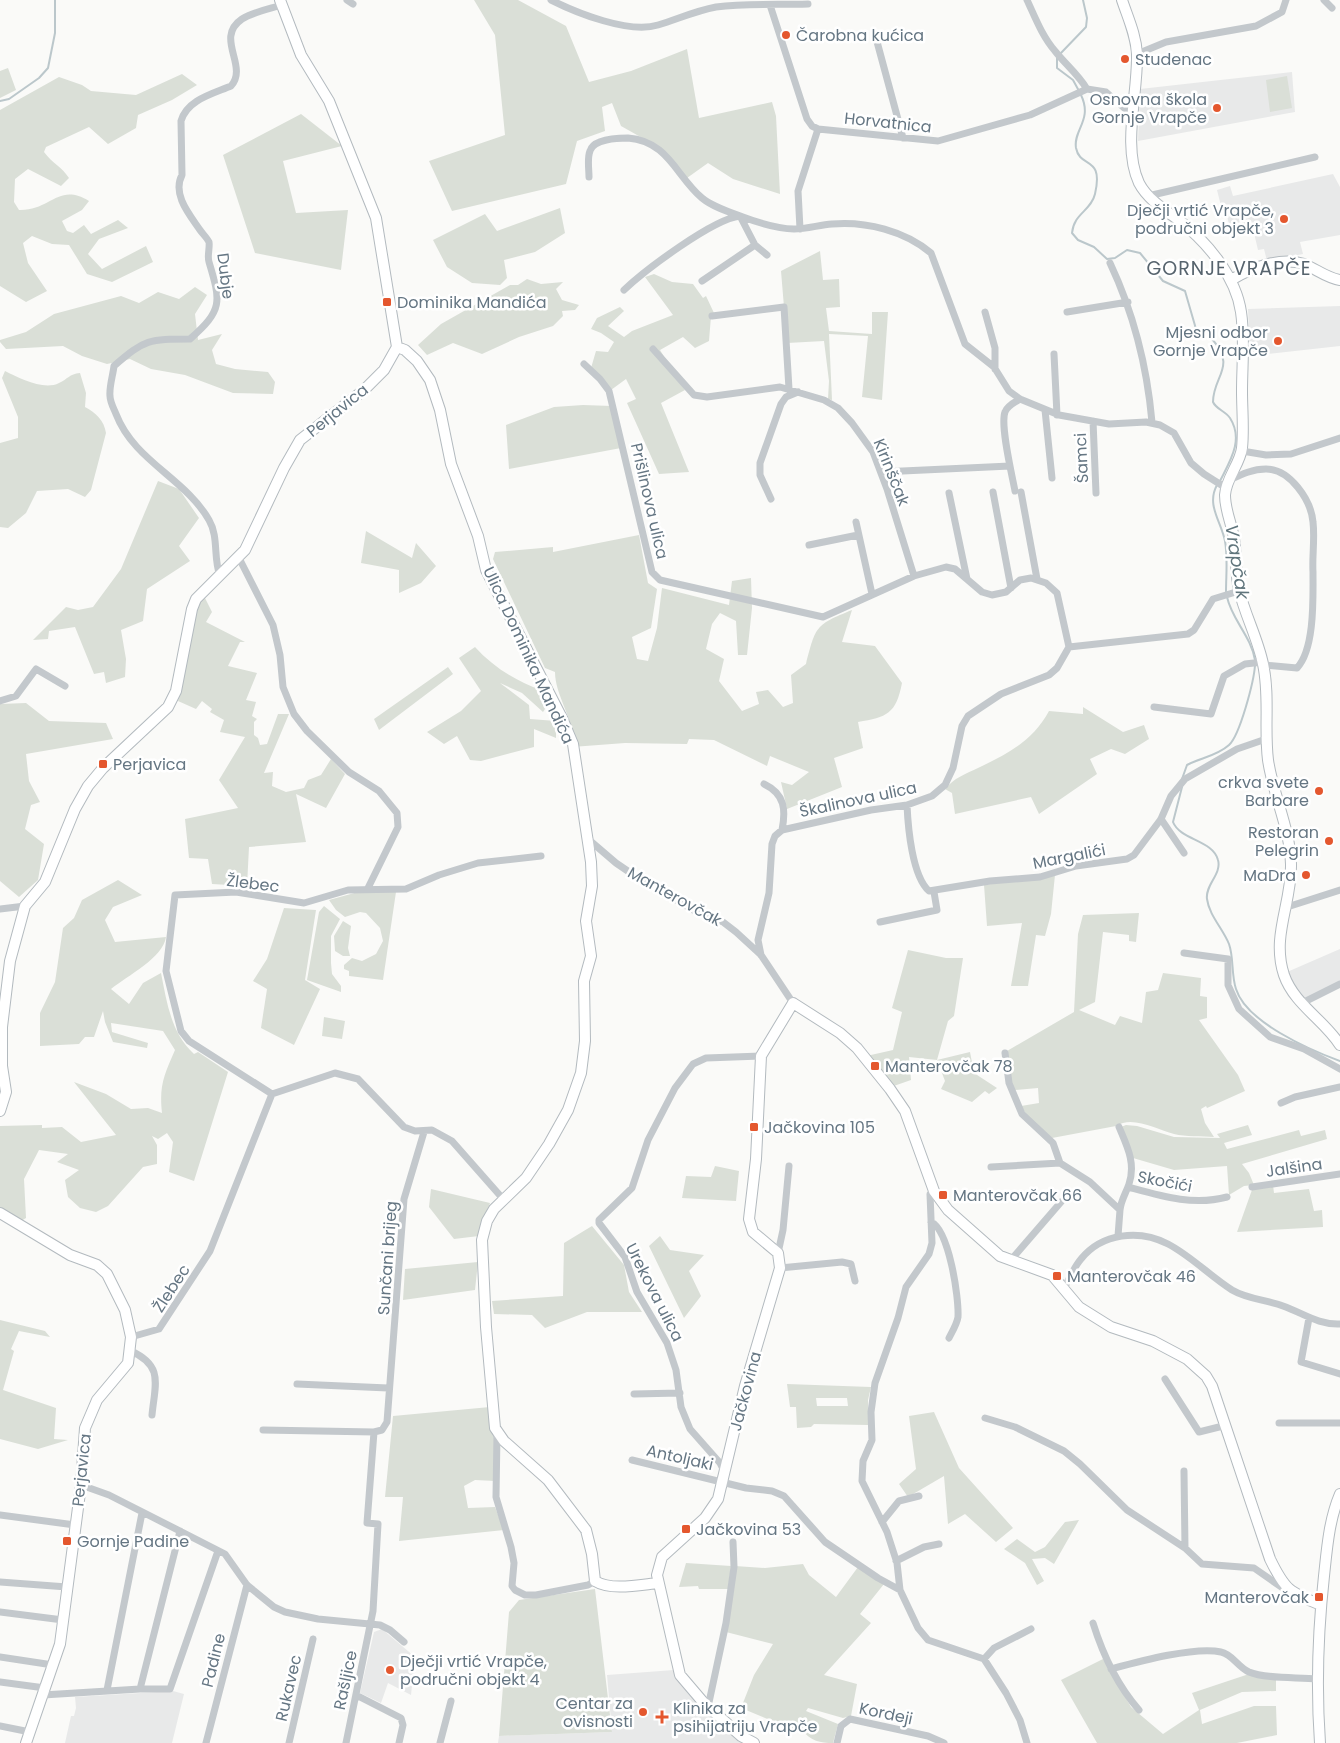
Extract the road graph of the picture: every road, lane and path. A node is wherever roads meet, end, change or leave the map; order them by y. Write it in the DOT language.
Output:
graph roads {
  1 [pos="551,0"];
  2 [pos="1027,0"];
  3 [pos="1122,0"];
  4 [pos="1286,0"];
  5 [pos="1324,0"];
  6 [pos="281,2"];
  7 [pos="808,4"];
  8 [pos="770,5"];
  9 [pos="1332,8"];
  10 [pos="876,38"];
  11 [pos="1137,54"];
  12 [pos="1082,91"];
  13 [pos="1132,114"];
  14 [pos="818,129"];
  15 [pos="903,138"];
  16 [pos="1315,157"];
  17 [pos="589,177"];
  18 [pos="1148,196"];
  19 [pos="740,216"];
  20 [pos="800,229"];
  21 [pos="755,245"];
  22 [pos="767,255"];
  23 [pos="1110,263"];
  24 [pos="1231,280"];
  25 [pos="1340,280"];
  26 [pos="702,281"];
  27 [pos="624,290"];
  28 [pos="1128,302"];
  29 [pos="985,312"];
  30 [pos="1068,312"];
  31 [pos="712,316"];
  32 [pos="397,347"];
  33 [pos="653,349"];
  34 [pos="1054,354"];
  35 [pos="584,364"];
  36 [pos="995,370"];
  37 [pos="789,389"];
  38 [pos="798,392"];
  39 [pos="1020,399"];
  40 [pos="1045,410"];
  41 [pos="1057,415"];
  42 [pos="1093,421"];
  43 [pos="1152,422"];
  44 [pos="1340,438"];
  45 [pos="1242,451"];
  46 [pos="1010,466"];
  47 [pos="881,472"];
  48 [pos="1052,478"];
  49 [pos="1224,484"];
  50 [pos="993,492"];
  51 [pos="949,493"];
  52 [pos="1096,493"];
  53 [pos="771,499"];
  54 [pos="856,522"];
  55 [pos="858,535"];
  56 [pos="809,545"];
  57 [pos="238,558"];
  58 [pos="220,576"];
  59 [pos="914,576"];
  60 [pos="1037,579"];
  61 [pos="967,580"];
  62 [pos="1011,588"];
  63 [pos="1231,593"];
  64 [pos="872,594"];
  65 [pos="1069,647"];
  66 [pos="1258,663"];
  67 [pos="65,686"];
  68 [pos="0,701"];
  69 [pos="1154,707"];
  70 [pos="1266,738"];
  71 [pos="764,784"];
  72 [pos="907,805"];
  73 [pos="1161,819"];
  74 [pos="782,830"];
  75 [pos="588,839"];
  76 [pos="1184,853"];
  77 [pos="541,856"];
  78 [pos="368,888"];
  79 [pos="1340,890"];
  80 [pos="934,892"];
  81 [pos="25,906"];
  82 [pos="1284,908"];
  83 [pos="0,909"];
  84 [pos="880,922"];
  85 [pos="1184,953"];
  86 [pos="761,954"];
  87 [pos="5,961"];
  88 [pos="1340,984"];
  89 [pos="793,1003"];
  90 [pos="1302,1003"];
  91 [pos="1338,1039"];
  92 [pos="1005,1053"];
  93 [pos="760,1056"];
  94 [pos="1340,1069"];
  95 [pos="1340,1087"];
  96 [pos="272,1094"];
  97 [pos="1281,1102"];
  98 [pos="0,1111"];
  99 [pos="1119,1127"];
  100 [pos="424,1132"];
  101 [pos="1060,1163"];
  102 [pos="789,1166"];
  103 [pos="991,1167"];
  104 [pos="1340,1174"];
  105 [pos="1128,1187"];
  106 [pos="1252,1187"];
  107 [pos="934,1191"];
  108 [pos="1227,1197"];
  109 [pos="504,1200"];
  110 [pos="1061,1202"];
  111 [pos="1120,1210"];
  112 [pos="0,1213"];
  113 [pos="931,1222"];
  114 [pos="1118,1236"];
  115 [pos="778,1253"];
  116 [pos="1010,1261"];
  117 [pos="780,1268"];
  118 [pos="855,1281"];
  119 [pos="1064,1288"];
  120 [pos="1309,1318"];
  121 [pos="1340,1324"];
  122 [pos="131,1336"];
  123 [pos="949,1338"];
  124 [pos="131,1351"];
  125 [pos="1340,1374"];
  126 [pos="1165,1380"];
  127 [pos="297,1384"];
  128 [pos="388,1388"];
  129 [pos="680,1393"];
  130 [pos="634,1394"];
  131 [pos="152,1415"];
  132 [pos="985,1418"];
  133 [pos="1279,1423"];
  134 [pos="1340,1423"];
  135 [pos="1223,1426"];
  136 [pos="263,1430"];
  137 [pos="374,1432"];
  138 [pos="497,1434"];
  139 [pos="632,1460"];
  140 [pos="1184,1471"];
  141 [pos="723,1476"];
  142 [pos="81,1484"];
  143 [pos="1340,1494"];
  144 [pos="920,1496"];
  145 [pos="142,1513"];
  146 [pos="0,1515"];
  147 [pos="882,1522"];
  148 [pos="75,1525"];
  149 [pos="180,1531"];
  150 [pos="733,1542"];
  151 [pos="939,1544"];
  152 [pos="1185,1548"];
  153 [pos="218,1550"];
  154 [pos="896,1561"];
  155 [pos="595,1581"];
  156 [pos="0,1582"];
  157 [pos="658,1584"];
  158 [pos="247,1585"];
  159 [pos="67,1587"];
  160 [pos="900,1590"];
  161 [pos="1292,1593"];
  162 [pos="1321,1605"];
  163 [pos="0,1612"];
  164 [pos="63,1620"];
  165 [pos="371,1623"];
  166 [pos="1093,1623"];
  167 [pos="1031,1628"];
  168 [pos="313,1639"];
  169 [pos="404,1642"];
  170 [pos="0,1657"];
  171 [pos="984,1659"];
  172 [pos="53,1666"];
  173 [pos="1111,1669"];
  174 [pos="1317,1679"];
  175 [pos="0,1682"];
  176 [pos="140,1689"];
  177 [pos="107,1690"];
  178 [pos="44,1691"];
  179 [pos="356,1695"];
  180 [pos="451,1701"];
  181 [pos="708,1707"];
  182 [pos="1139,1710"];
  183 [pos="0,1726"];
  184 [pos="30,1732"];
  185 [pos="26,1743"];
  186 [pos="206,1743"];
  187 [pos="289,1743"];
  188 [pos="346,1743"];
  189 [pos="399,1743"];
  190 [pos="440,1743"];
  191 [pos="754,1743"];
  192 [pos="837,1743"];
  193 [pos="944,1743"];
  194 [pos="1028,1743"];
  195 [pos="1320,1743"];
  1 -- 8 [label="street"];
  2 -- 12 [label="street"];
  3 -- 11 [label="street"];
  4 -- 11 [label="street"];
  5 -- 9 [label="street"];
  6 -- 32 [label="street"];
  6 -- 58 [label="street, Dubje"];
  7 -- 8 [label="street"];
  8 -- 14 [label="street"];
  10 -- 15 [label="street"];
  11 -- 13 [label="street"];
  12 -- 13 [label="street"];
  12 -- 15 [label="street, Horvatnica"];
  13 -- 18 [label="street"];
  14 -- 15 [label="street, Horvatnica"];
  14 -- 20 [label="street"];
  16 -- 18 [label="street"];
  17 -- 19 [label="street"];
  18 -- 24 [label="street"];
  19 -- 20 [label="street"];
  19 -- 21 [label="street"];
  19 -- 27 [label="street"];
  20 -- 36 [label="street"];
  21 -- 22 [label="street"];
  21 -- 26 [label="street"];
  23 -- 28 [label="street"];
  24 -- 25 [label="street"];
  24 -- 45 [label="street"];
  28 -- 30 [label="street"];
  28 -- 43 [label="street"];
  29 -- 36 [label="street"];
  31 -- 37 [label="street"];
  32 -- 57 [label="street, Perjavica"];
  32 -- 75 [label="street, Ulica Dominika Mandića"];
  33 -- 37 [label="street, Kirinščak"];
  34 -- 41 [label="street"];
  35 -- 64 [label="street, Prišlinova ulica"];
  36 -- 39 [label="street"];
  37 -- 38 [label="street, Kirinščak"];
  38 -- 47 [label="street, Kirinščak"];
  38 -- 53 [label="street"];
  39 -- 40 [label="street"];
  39 -- 46 [label="street"];
  40 -- 41 [label="street"];
  40 -- 48 [label="street"];
  41 -- 42 [label="street"];
  42 -- 43 [label="street"];
  42 -- 52 [label="street, Šamci"];
  43 -- 49 [label="street"];
  44 -- 45 [label="street"];
  45 -- 49 [label="street"];
  46 -- 47 [label="street"];
  46 -- 60 [label="street"];
  47 -- 59 [label="street, Kirinščak"];
  49 -- 63 [label="street"];
  49 -- 66 [label="street"];
  50 -- 62 [label="street"];
  51 -- 61 [label="street"];
  54 -- 55 [label="street"];
  55 -- 56 [label="street"];
  55 -- 64 [label="street"];
  57 -- 58 [label="street, Perjavica"];
  57 -- 78 [label="street"];
  58 -- 81 [label="street, Perjavica"];
  59 -- 61 [label="street, Prišlinova ulica"];
  59 -- 64 [label="street, Prišlinova ulica"];
  60 -- 62 [label="street, Prišlinova ulica"];
  60 -- 65 [label="street"];
  61 -- 62 [label="street, Prišlinova ulica"];
  63 -- 65 [label="street"];
  63 -- 66 [label="street"];
  65 -- 72 [label="street, Škalinova ulica"];
  66 -- 69 [label="street"];
  66 -- 70 [label="street"];
  67 -- 68 [label="street"];
  70 -- 73 [label="street, Margalići"];
  70 -- 82 [label="street"];
  71 -- 74 [label="street, Škalinova ulica"];
  72 -- 74 [label="street, Škalinova ulica"];
  72 -- 80 [label="street"];
  73 -- 76 [label="street"];
  73 -- 80 [label="street, Margalići"];
  74 -- 86 [label="street, Škalinova ulica"];
  75 -- 86 [label="street, Manterovčak"];
  75 -- 109 [label="street, Ulica Dominika Mandića"];
  77 -- 78 [label="street, Žlebec"];
  78 -- 96 [label="street, Žlebec"];
  79 -- 82 [label="street"];
  80 -- 84 [label="street"];
  81 -- 83 [label="street"];
  81 -- 87 [label="street, Perjavica"];
  82 -- 90 [label="street"];
  85 -- 94 [label="street"];
  86 -- 89 [label="street"];
  87 -- 98 [label="street, Perjavica"];
  88 -- 90 [label="street"];
  89 -- 93 [label="street"];
  89 -- 107 [label="street"];
  90 -- 91 [label="street"];
  92 -- 101 [label="street"];
  93 -- 115 [label="street"];
  93 -- 129 [label="street, Urekova ulica"];
  95 -- 97 [label="street"];
  96 -- 100 [label="street"];
  96 -- 122 [label="street, Žlebec"];
  99 -- 105 [label="street, Skočići"];
  100 -- 109 [label="street"];
  100 -- 128 [label="street, Sunčani brijeg"];
  101 -- 103 [label="street"];
  101 -- 111 [label="street"];
  102 -- 115 [label="street"];
  104 -- 106 [label="street, Jalšina"];
  105 -- 108 [label="street, Skočići"];
  105 -- 111 [label="street, Skočići"];
  107 -- 113 [label="street"];
  107 -- 116 [label="street"];
  109 -- 138 [label="street, Ulica Dominika Mandića"];
  110 -- 116 [label="street"];
  111 -- 114 [label="street, Skočići"];
  112 -- 122 [label="street, Perjavica"];
  113 -- 123 [label="street"];
  113 -- 147 [label="street"];
  114 -- 119 [label="street"];
  114 -- 120 [label="street"];
  115 -- 117 [label="street, Jačkovina"];
  116 -- 119 [label="street"];
  117 -- 118 [label="street"];
  117 -- 141 [label="street, Jačkovina"];
  119 -- 135 [label="street"];
  120 -- 121 [label="street"];
  120 -- 125 [label="street"];
  122 -- 124 [label="street, Perjavica"];
  124 -- 131 [label="street"];
  124 -- 142 [label="street, Perjavica"];
  126 -- 135 [label="street"];
  127 -- 128 [label="street"];
  128 -- 137 [label="street, Sunčani brijeg"];
  129 -- 130 [label="street"];
  129 -- 141 [label="street, Urekova ulica"];
  132 -- 152 [label="street"];
  133 -- 134 [label="street"];
  135 -- 161 [label="street"];
  136 -- 137 [label="street"];
  137 -- 165 [label="street"];
  138 -- 155 [label="street"];
  138 -- 155 [label="street"];
  139 -- 141 [label="street, Antoljaki"];
  140 -- 152 [label="street"];
  141 -- 157 [label="street, Jačkovina"];
  141 -- 160 [label="street, Antoljaki"];
  142 -- 145 [label="street"];
  142 -- 148 [label="street, Perjavica"];
  143 -- 162 [label="street"];
  144 -- 147 [label="street"];
  145 -- 149 [label="street"];
  145 -- 177 [label="street"];
  146 -- 148 [label="street"];
  147 -- 154 [label="street"];
  148 -- 159 [label="street, Perjavica"];
  149 -- 153 [label="street"];
  149 -- 176 [label="street"];
  150 -- 181 [label="street"];
  151 -- 154 [label="street"];
  152 -- 161 [label="street"];
  153 -- 158 [label="street"];
  153 -- 176 [label="street"];
  154 -- 160 [label="street"];
  155 -- 157 [label="street"];
  156 -- 159 [label="street"];
  157 -- 181 [label="street, Jačkovina"];
  158 -- 165 [label="street"];
  158 -- 186 [label="street, Padine"];
  159 -- 164 [label="street, Perjavica"];
  160 -- 171 [label="street"];
  161 -- 162 [label="street"];
  162 -- 174 [label="street"];
  163 -- 164 [label="street"];
  164 -- 172 [label="street, Perjavica"];
  165 -- 169 [label="street"];
  165 -- 179 [label="street, Rašljice"];
  166 -- 173 [label="street"];
  167 -- 171 [label="street"];
  168 -- 187 [label="street, Rukavec"];
  170 -- 172 [label="street"];
  171 -- 194 [label="street"];
  172 -- 178 [label="street, Perjavica"];
  173 -- 174 [label="street"];
  173 -- 182 [label="street"];
  174 -- 195 [label="street"];
  175 -- 178 [label="street"];
  176 -- 177 [label="street"];
  177 -- 178 [label="street"];
  178 -- 184 [label="street, Perjavica"];
  179 -- 188 [label="street, Rašljice"];
  179 -- 189 [label="street"];
  180 -- 190 [label="street"];
  181 -- 191 [label="street, Jačkovina"];
  183 -- 184 [label="street"];
  184 -- 185 [label="street, Perjavica"];
  192 -- 193 [label="street, Kordeji"];
}
